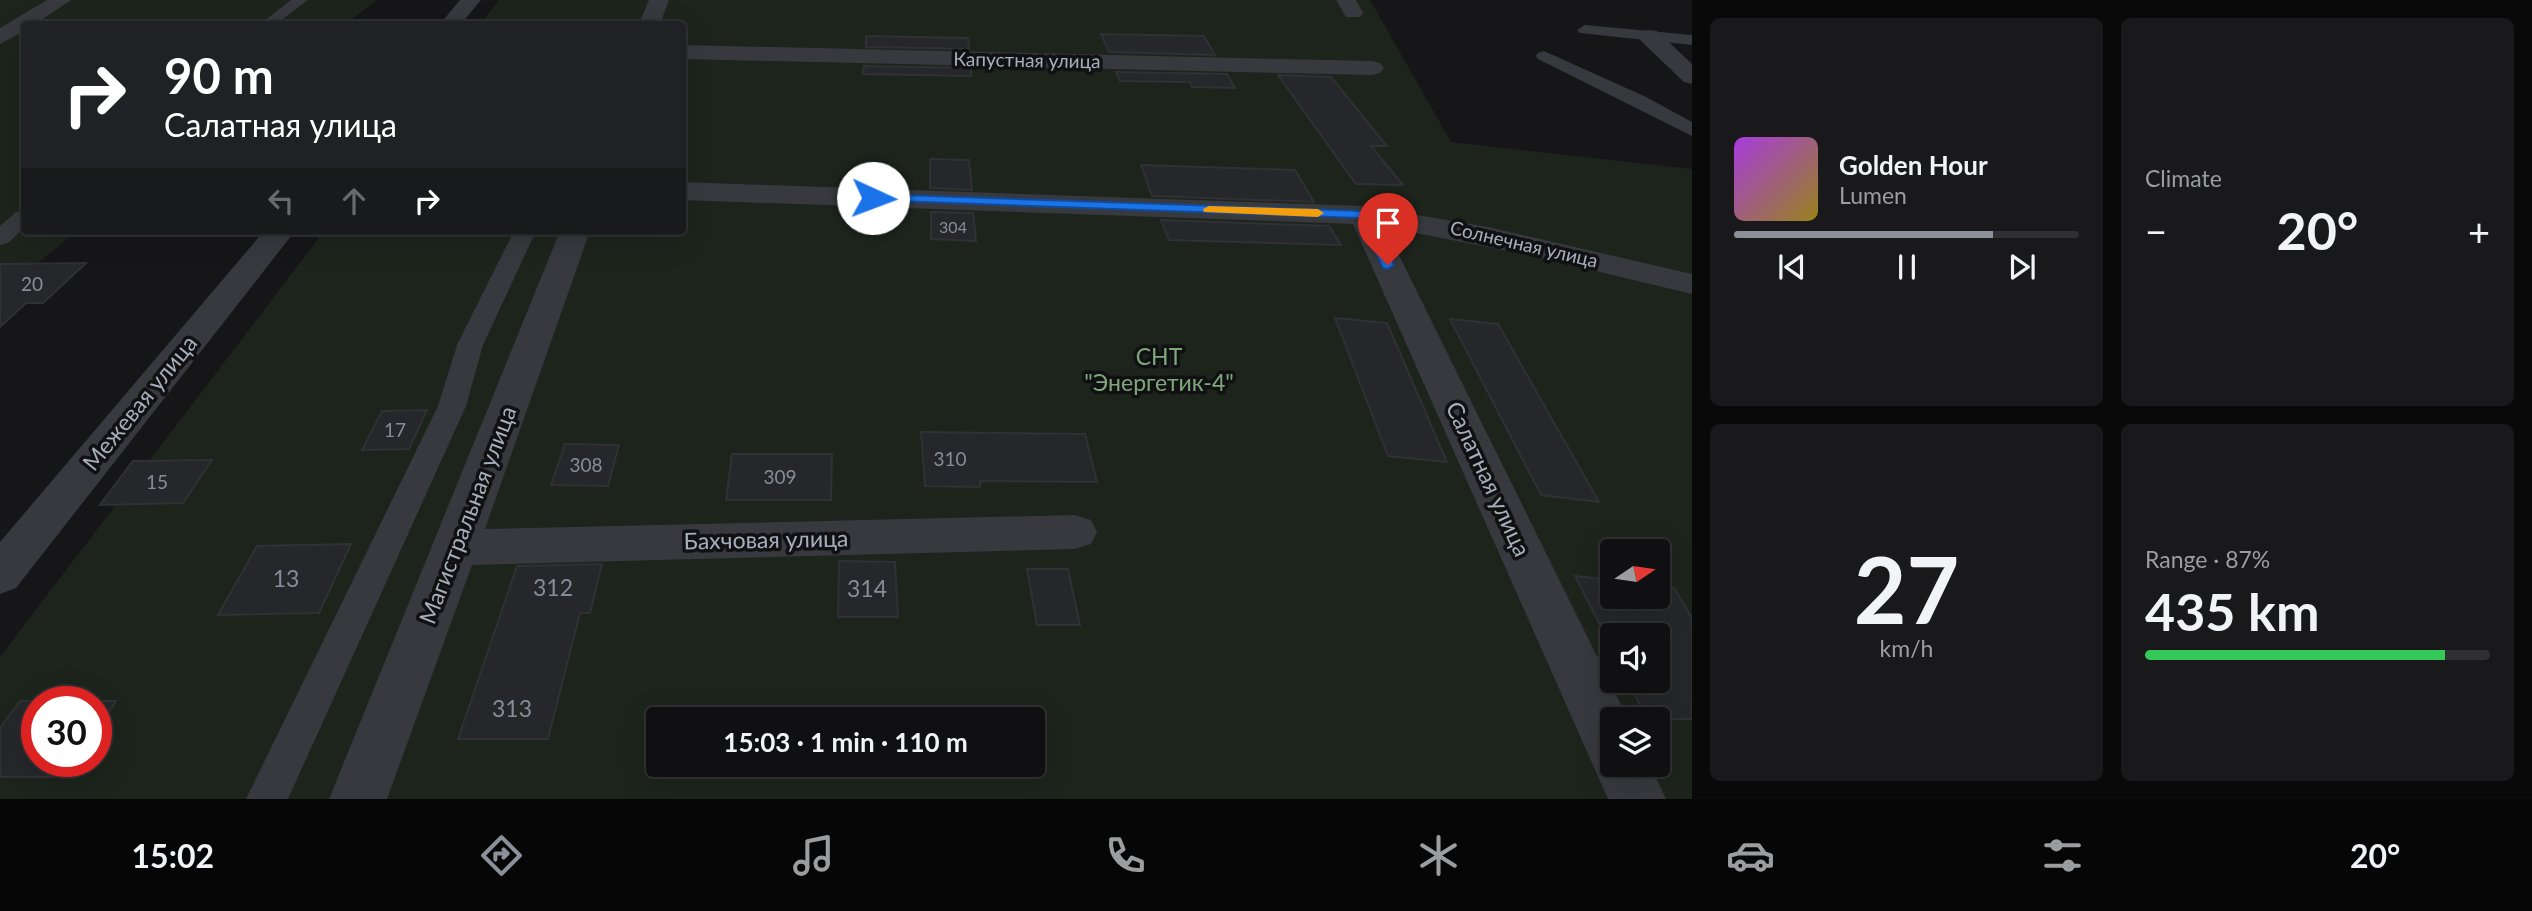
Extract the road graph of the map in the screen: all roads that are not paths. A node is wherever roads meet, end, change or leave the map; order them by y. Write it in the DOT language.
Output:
graph roads {
  1 [pos="61,0"];
  2 [pos="301,0"];
  3 [pos="471,0"];
  4 [pos="659,0"];
  5 [pos="26,21"];
  6 [pos="271,21"];
  7 [pos="453,21"];
  8 [pos="651,21"];
  9 [pos="21,24"];
  10 [pos="1585,30"];
  11 [pos="1648,36"];
  12 [pos="0,37"];
  13 [pos="1692,40"];
  14 [pos="686,52"];
  15 [pos="1544,56"];
  16 [pos="1372,68"];
  17 [pos="1692,77"];
  18 [pos="1692,130"];
  19 [pos="686,191"];
  20 [pos="1364,215"];
  21 [pos="21,220"];
  22 [pos="277,235"];
  23 [pos="524,235"];
  24 [pos="573,235"];
  25 [pos="0,238"];
  26 [pos="1692,284"];
  27 [pos="1075,532"];
  28 [pos="456,548"];
  29 [pos="0,575"];
  30 [pos="1600,718"];
  31 [pos="1627,777"];
  32 [pos="267,799"];
  33 [pos="358,799"];
  34 [pos="1637,799"];
  1 -- 5 [label="street"];
  2 -- 6 [label="lane"];
  3 -- 7 [label="street"];
  4 -- 8 [label="street"];
  9 -- 12 [label="street"];
  10 -- 11 [label="lane"];
  11 -- 13 [label="lane"];
  11 -- 17 [label="street"];
  14 -- 16 [label="street, Капустная улица"];
  15 -- 18 [label="lane"];
  19 -- 20 [label="street, Солнечная улица"];
  20 -- 26 [label="street, Солнечная улица"];
  20 -- 30 [label="street, Салатная улица"];
  21 -- 25 [label="lane"];
  22 -- 29 [label="street, Межевая улица"];
  23 -- 32 [label="lane"];
  24 -- 28 [label="street, Магистральная улица"];
  27 -- 28 [label="street, Бахчовая улица"];
  28 -- 33 [label="street, Магистральная улица"];
  31 -- 34 [label="street"];
}
